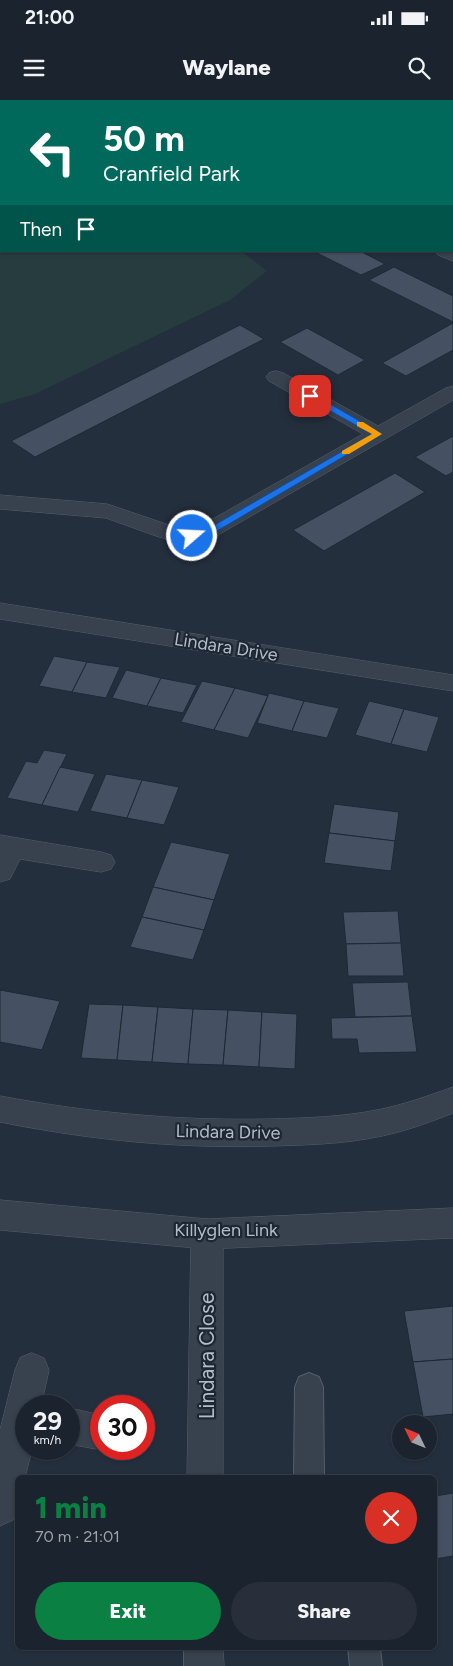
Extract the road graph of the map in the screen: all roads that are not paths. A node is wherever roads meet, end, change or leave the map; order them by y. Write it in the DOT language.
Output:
graph roads {
  1 [pos="276,377"];
  2 [pos="453,392"];
  3 [pos="378,434"];
  4 [pos="0,502"];
  5 [pos="0,611"];
  6 [pos="453,683"];
  7 [pos="6,846"];
  8 [pos="101,862"];
  9 [pos="0,872"];
  10 [pos="453,1100"];
  11 [pos="0,1109"];
  12 [pos="0,1215"];
  13 [pos="453,1223"];
  14 [pos="207,1234"];
  15 [pos="32,1370"];
  16 [pos="308,1387"];
  17 [pos="28,1395"];
  18 [pos="15,1451"];
  19 [pos="205,1475"];
  20 [pos="309,1475"];
  21 [pos="0,1507"];
  22 [pos="204,1650"];
  23 [pos="364,1650"];
  24 [pos="204,1666"];
  25 [pos="366,1666"];
  1 -- 3 [label="street"];
  2 -- 3 [label="street"];
  3 -- 4 [label="street"];
  5 -- 6 [label="street, Lindara Drive"];
  7 -- 8 [label="street"];
  7 -- 9 [label="street"];
  10 -- 11 [label="street, Lindara Drive"];
  12 -- 14 [label="street, Killyglen Link"];
  13 -- 14 [label="street, Killyglen Link"];
  14 -- 19 [label="street, Lindara Close"];
  15 -- 17 [label="street"];
  16 -- 20 [label="lane"];
  18 -- 21 [label="street"];
  22 -- 24 [label="street"];
  23 -- 25 [label="lane"];
}
